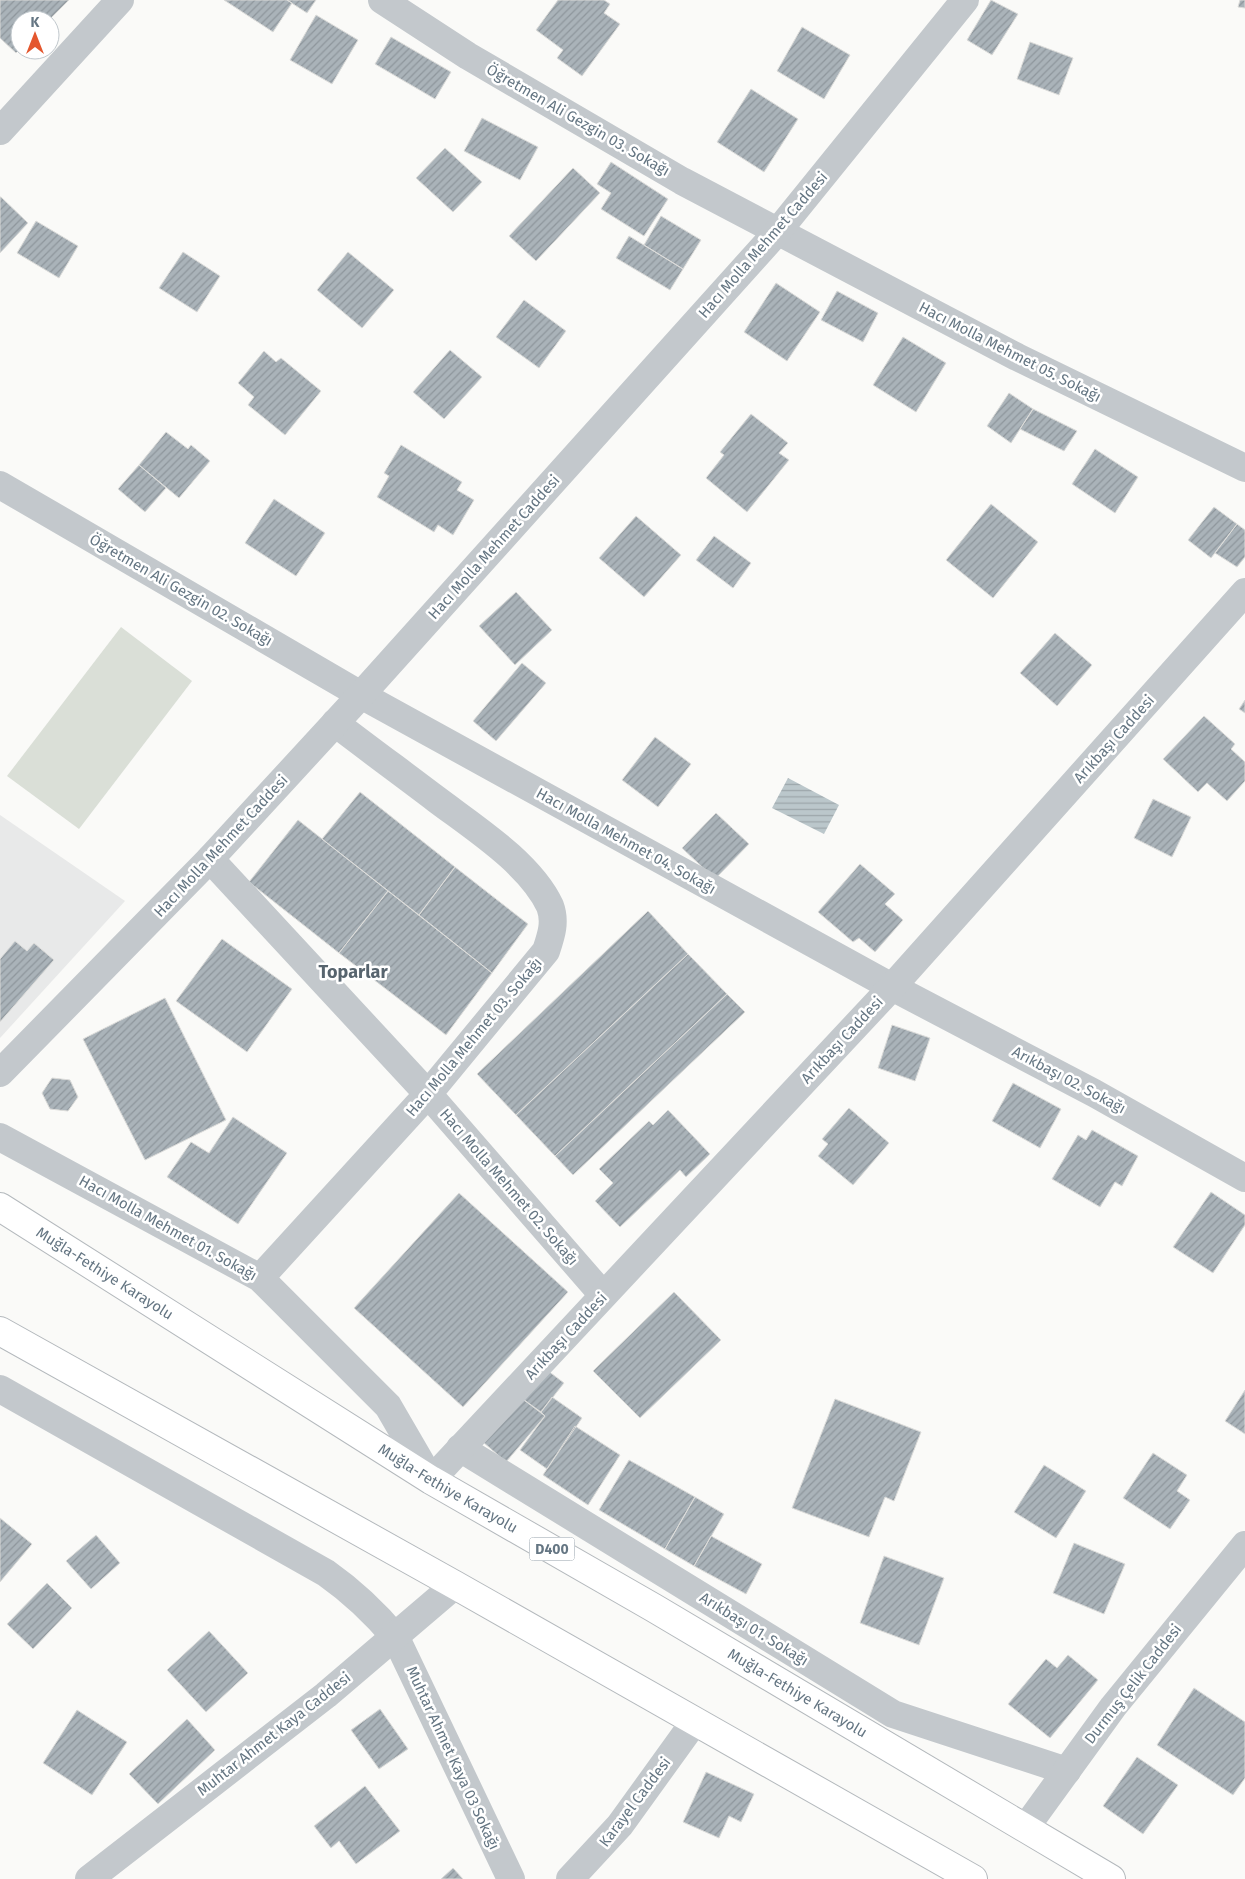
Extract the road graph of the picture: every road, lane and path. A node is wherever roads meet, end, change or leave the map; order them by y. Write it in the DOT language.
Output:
graph roads {
  1 [pos="120,0"];
  2 [pos="382,0"];
  3 [pos="965,0"];
  4 [pos="0,131"];
  5 [pos="778,231"];
  6 [pos="1245,468"];
  7 [pos="0,485"];
  8 [pos="1245,592"];
  9 [pos="361,695"];
  10 [pos="335,724"];
  11 [pos="210,859"];
  12 [pos="892,987"];
  13 [pos="0,1074"];
  14 [pos="428,1094"];
  15 [pos="0,1137"];
  16 [pos="1245,1178"];
  17 [pos="0,1207"];
  18 [pos="260,1278"];
  19 [pos="603,1295"];
  20 [pos="0,1331"];
  21 [pos="0,1389"];
  22 [pos="460,1448"];
  23 [pos="431,1480"];
  24 [pos="1245,1545"];
  25 [pos="455,1585"];
  26 [pos="396,1638"];
  27 [pos="695,1721"];
  28 [pos="1067,1770"];
  29 [pos="1026,1827"];
  30 [pos="89,1879"];
  31 [pos="510,1879"];
  32 [pos="570,1879"];
  33 [pos="973,1879"];
  34 [pos="1111,1879"];
  1 -- 4 [label="street"];
  2 -- 5 [label="street, Öğretmen Ali Gezgin 03. Sokağı"];
  3 -- 5 [label="street, Hacı Molla Mehmet Caddesi"];
  5 -- 6 [label="street, Hacı Molla Mehmet 05. Sokağı"];
  5 -- 9 [label="street, Hacı Molla Mehmet Caddesi"];
  7 -- 9 [label="street, Öğretmen Ali Gezgin 02. Sokağı"];
  8 -- 12 [label="street, Arıkbaşı Caddesi"];
  9 -- 10 [label="street, Hacı Molla Mehmet Caddesi"];
  9 -- 12 [label="street, Hacı Molla Mehmet 04. Sokağı"];
  10 -- 11 [label="street, Hacı Molla Mehmet Caddesi"];
  10 -- 14 [label="street, Hacı Molla Mehmet 03. Sokağı"];
  11 -- 13 [label="street, Hacı Molla Mehmet Caddesi"];
  11 -- 14 [label="street, Hacı Molla Mehmet 02. Sokağı"];
  12 -- 16 [label="street, Arıkbaşı 02. Sokağı"];
  12 -- 19 [label="street, Arıkbaşı Caddesi"];
  14 -- 18 [label="street, Hacı Molla Mehmet 03. Sokağı"];
  14 -- 19 [label="street, Hacı Molla Mehmet 02. Sokağı"];
  15 -- 18 [label="street, Hacı Molla Mehmet 01. Sokağı"];
  17 -- 23 [label="highway, Muğla-Fethiye Karayolu / D400"];
  18 -- 23 [label="street, Hacı Molla Mehmet 01. Sokağı"];
  19 -- 22 [label="street, Arıkbaşı Caddesi"];
  20 -- 25 [label="highway"];
  21 -- 26 [label="street, Muhtar Ahmet Kaya 03 Sokağı"];
  22 -- 23 [label="street, Arıkbaşı Caddesi"];
  22 -- 28 [label="street, Arıkbaşı 01. Sokağı"];
  23 -- 29 [label="highway, Muğla-Fethiye Karayolu / D400"];
  24 -- 28 [label="street, Durmuş Çelik Caddesi"];
  25 -- 26 [label="street, Muhtar Ahmet Kaya Caddesi"];
  25 -- 27 [label="highway"];
  26 -- 30 [label="street, Muhtar Ahmet Kaya Caddesi"];
  26 -- 31 [label="street, Muhtar Ahmet Kaya 03 Sokağı"];
  27 -- 32 [label="street, Karayel Caddesi"];
  27 -- 33 [label="highway"];
  28 -- 29 [label="street, Durmuş Çelik Caddesi"];
  29 -- 34 [label="highway, Muğla-Fethiye Karayolu / D400"];
}
